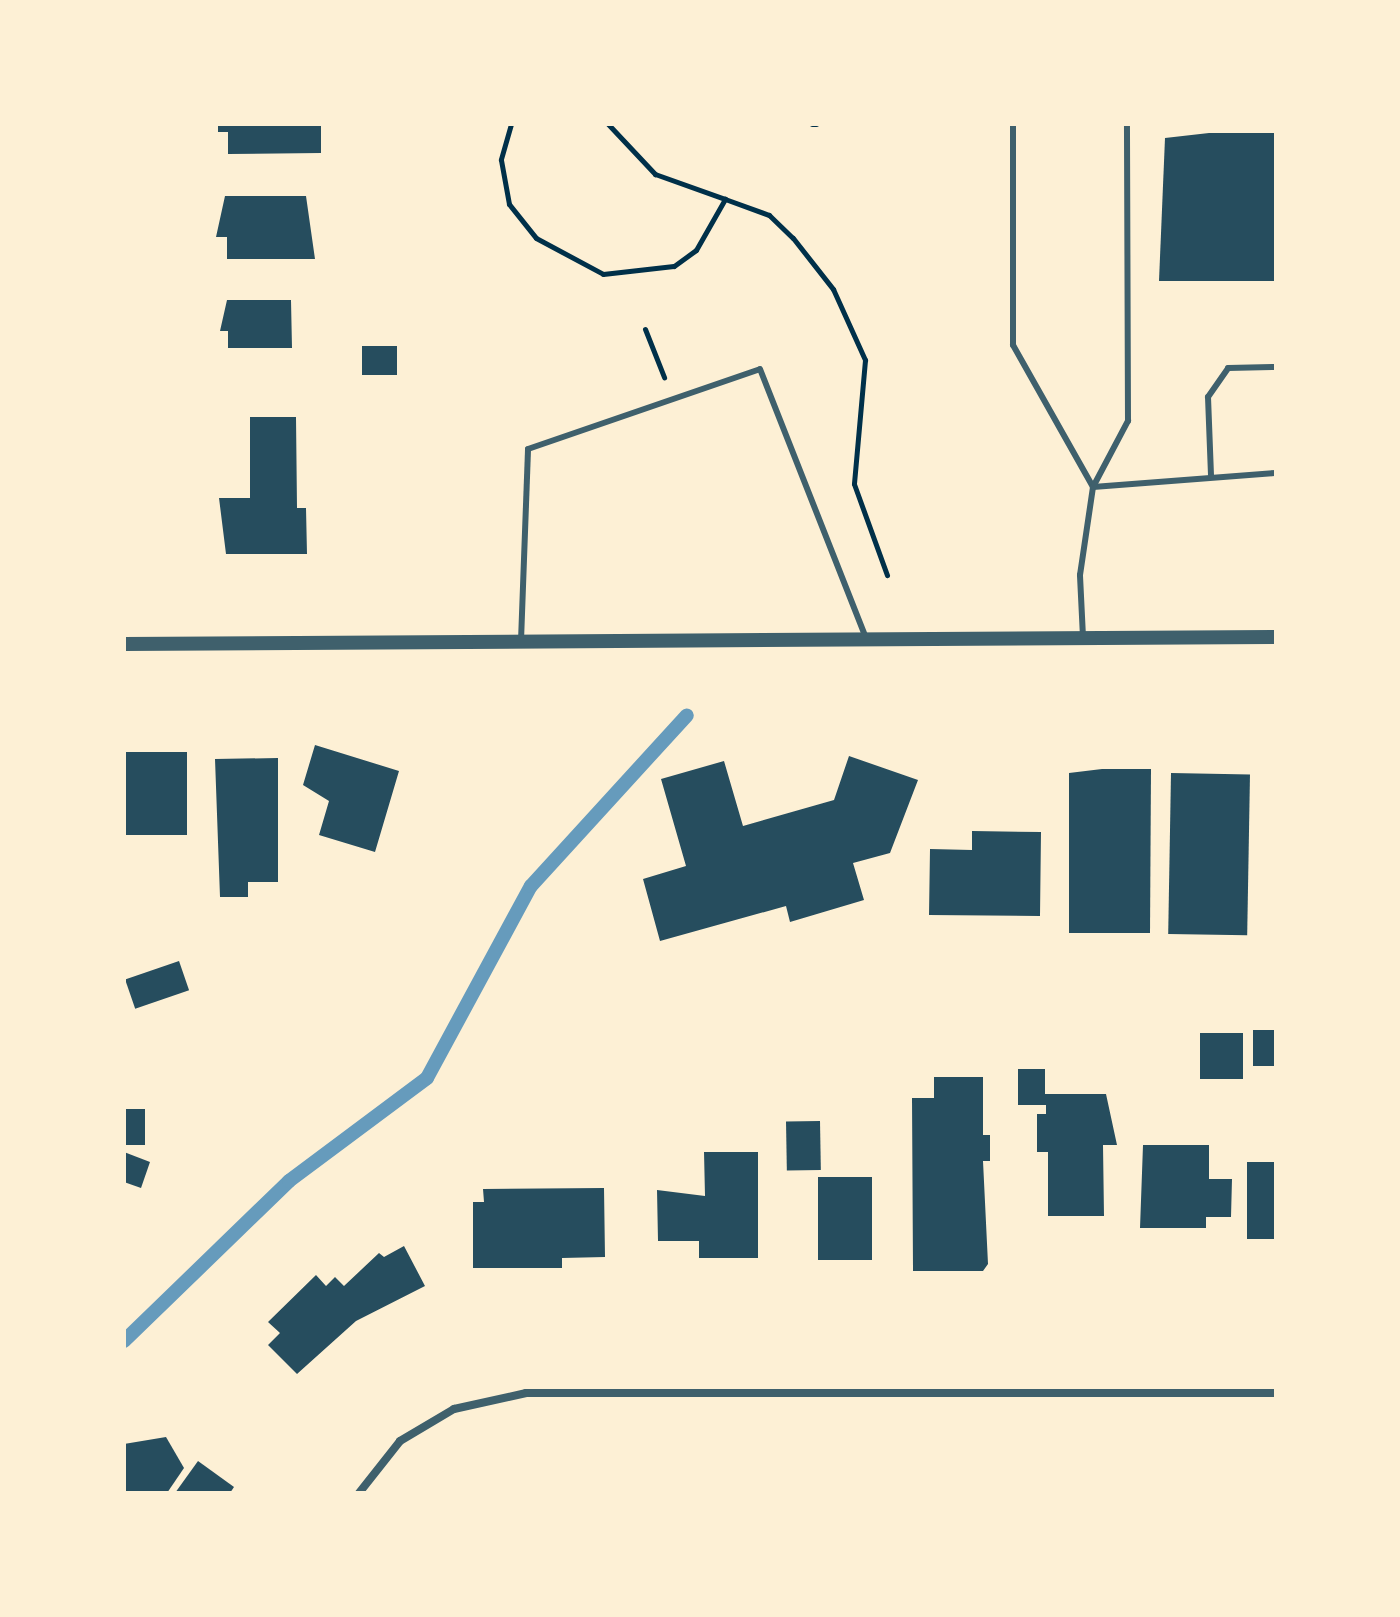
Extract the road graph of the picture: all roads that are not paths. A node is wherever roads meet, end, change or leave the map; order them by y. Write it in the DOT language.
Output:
graph roads {
  1 [pos="1013,124"];
  2 [pos="1127,124"];
  3 [pos="1276,367"];
  4 [pos="1276,473"];
  5 [pos="1211,475"];
  6 [pos="1093,487"];
  7 [pos="1083,637"];
  8 [pos="1276,637"];
  9 [pos="866,638"];
  10 [pos="521,641"];
  11 [pos="124,644"];
  12 [pos="1276,1393"];
  13 [pos="359,1493"];
  1 -- 6 [label="lane"];
  2 -- 6 [label="lane"];
  3 -- 5 [label="lane"];
  4 -- 5 [label="lane"];
  5 -- 6 [label="lane"];
  6 -- 7 [label="lane"];
  7 -- 8 [label="street"];
  7 -- 9 [label="street"];
  9 -- 10 [label="street"];
  9 -- 10 [label="lane"];
  10 -- 11 [label="street"];
  12 -- 13 [label="street"];
}
